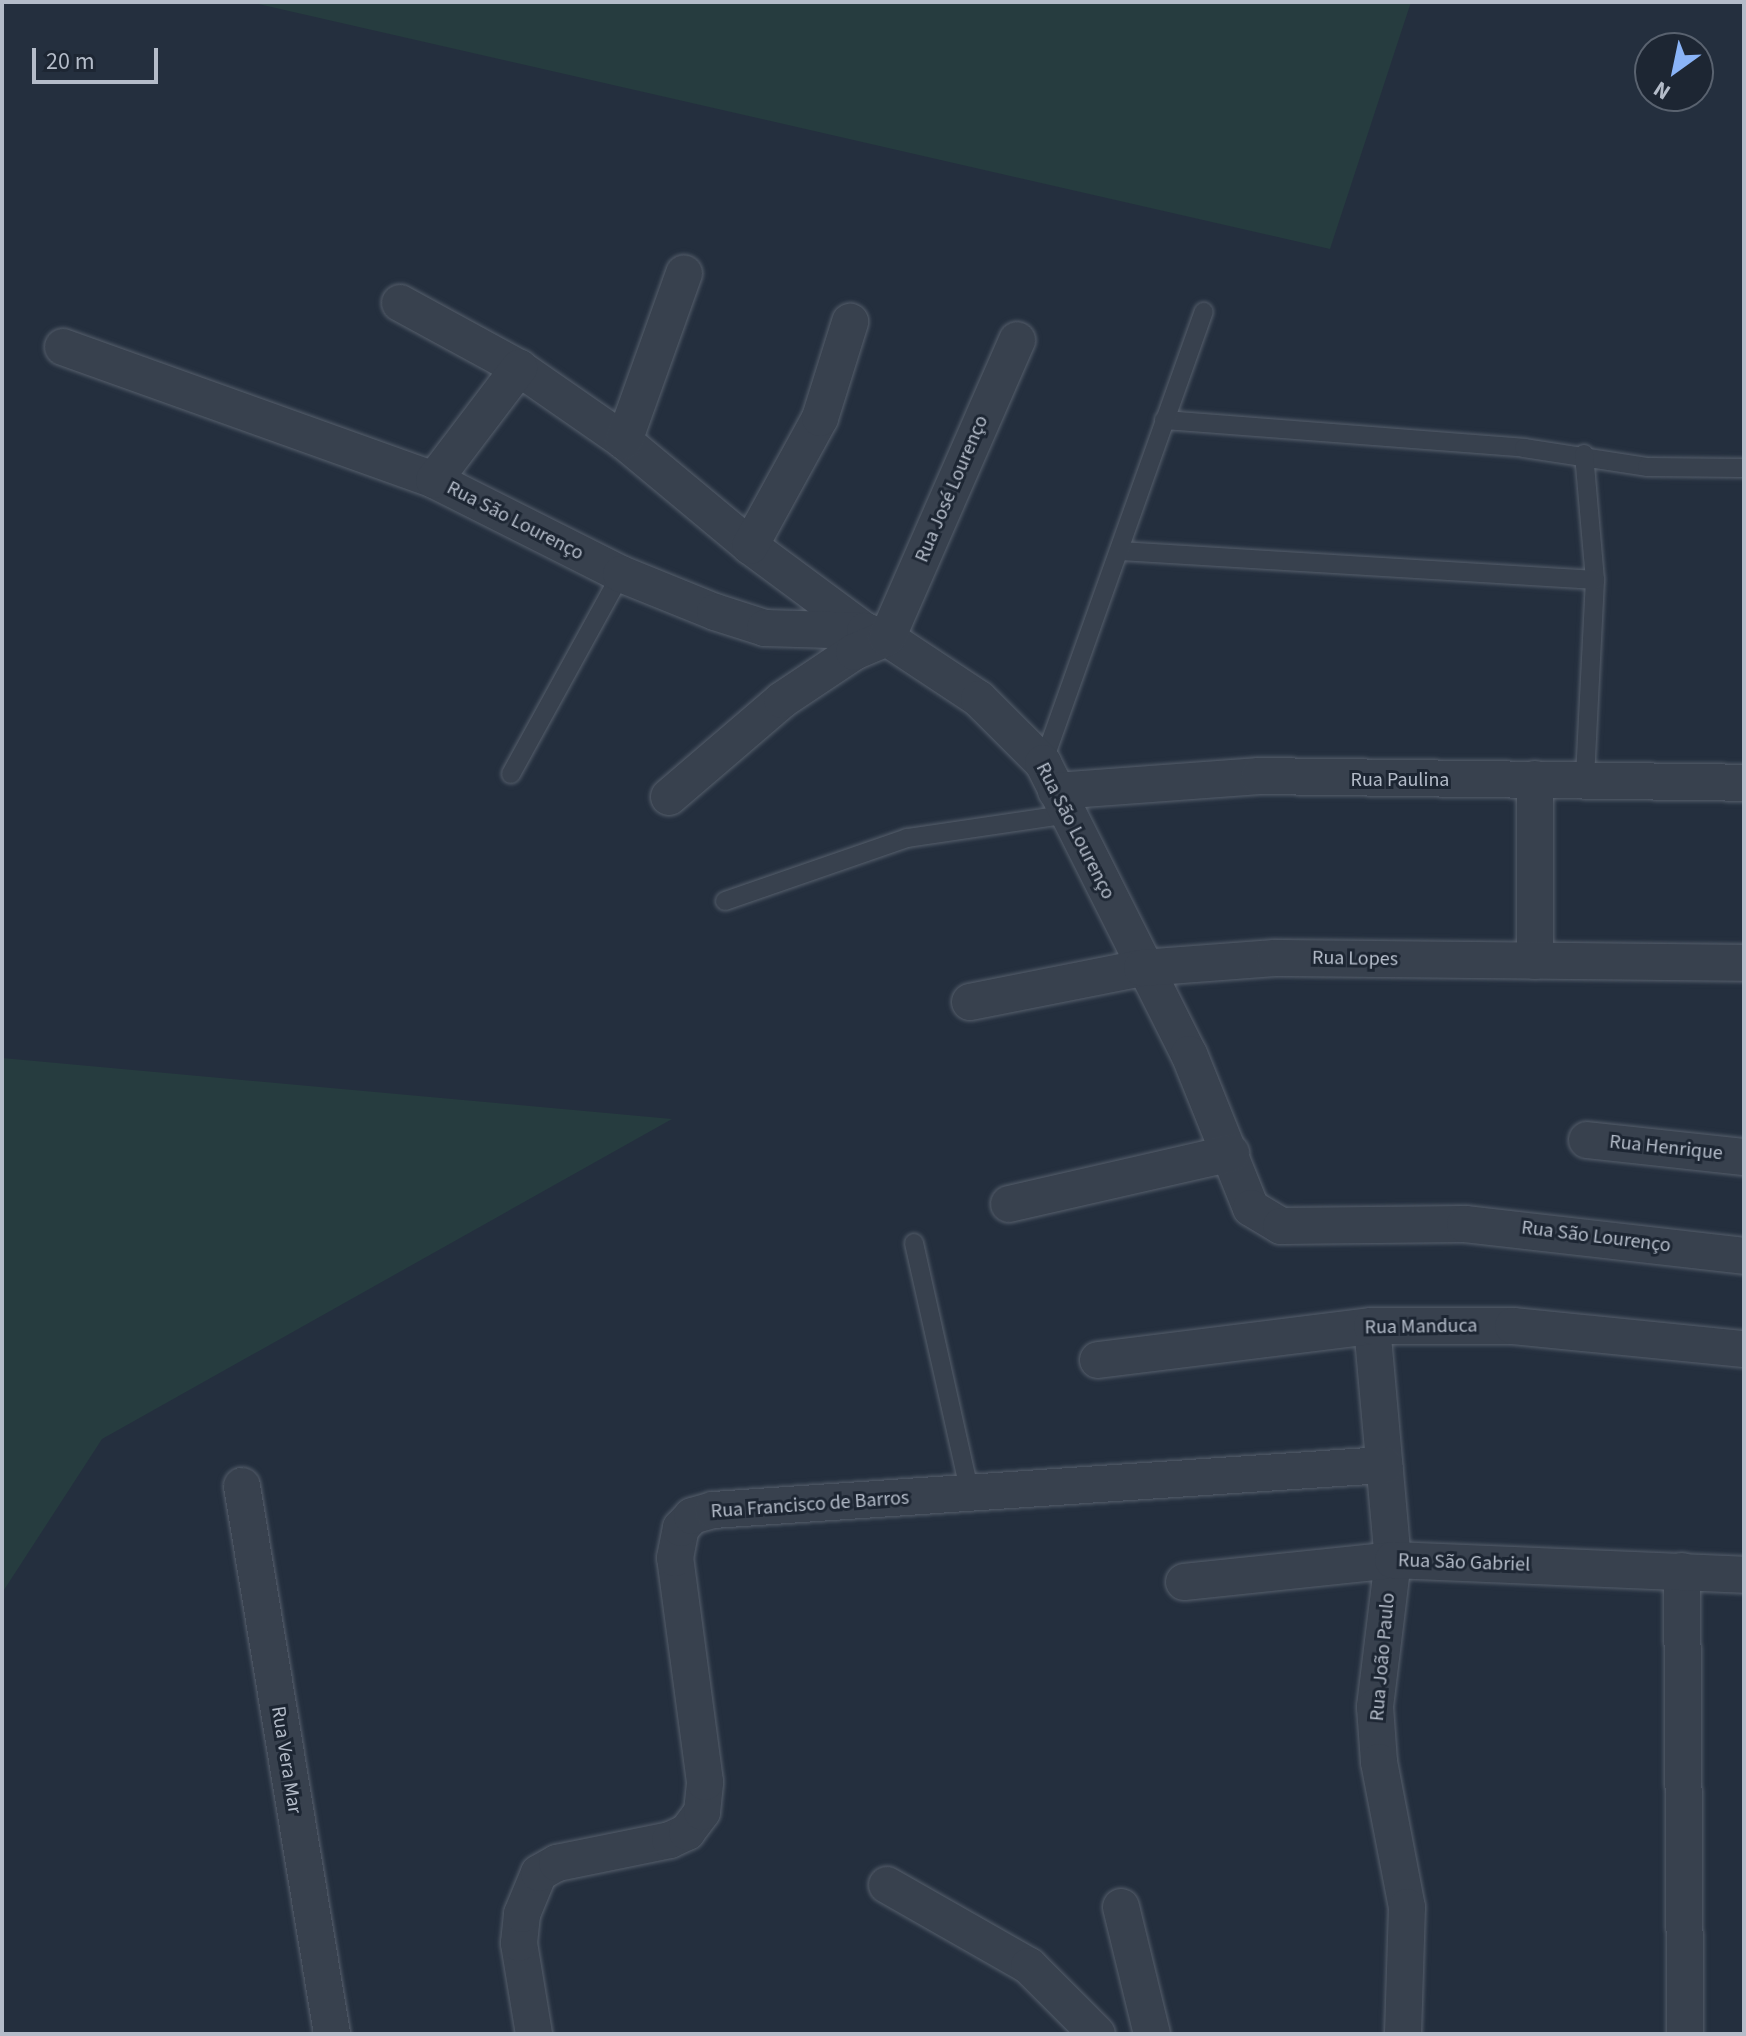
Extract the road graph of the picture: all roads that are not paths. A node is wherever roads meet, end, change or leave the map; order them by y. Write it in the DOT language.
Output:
graph roads {
  1 [pos="684,273"];
  2 [pos="400,303"];
  3 [pos="1204,312"];
  4 [pos="850,322"];
  5 [pos="1017,340"];
  6 [pos="63,347"];
  7 [pos="519,368"];
  8 [pos="1164,420"];
  9 [pos="624,441"];
  10 [pos="1584,454"];
  11 [pos="1744,468"];
  12 [pos="434,480"];
  13 [pos="750,546"];
  14 [pos="1121,551"];
  15 [pos="621,574"];
  16 [pos="1595,580"];
  17 [pos="876,634"];
  18 [pos="511,774"];
  19 [pos="1585,777"];
  20 [pos="1535,779"];
  21 [pos="1744,783"];
  22 [pos="1057,790"];
  23 [pos="669,797"];
  24 [pos="725,901"];
  25 [pos="1535,961"];
  26 [pos="1744,963"];
  27 [pos="1142,968"];
  28 [pos="970,1002"];
  29 [pos="1587,1140"];
  30 [pos="1231,1153"];
  31 [pos="1744,1157"];
  32 [pos="1009,1204"];
  33 [pos="914,1243"];
  34 [pos="1744,1256"];
  35 [pos="1372,1326"];
  36 [pos="1744,1349"];
  37 [pos="1098,1360"];
  38 [pos="1384,1465"];
  39 [pos="242,1486"];
  40 [pos="970,1493"];
  41 [pos="1393,1560"];
  42 [pos="1682,1571"];
  43 [pos="1744,1575"];
  44 [pos="1184,1582"];
  45 [pos="887,1885"];
  46 [pos="1121,1907"];
  47 [pos="332,2034"];
  48 [pos="534,2034"];
  49 [pos="1097,2034"];
  50 [pos="1152,2034"];
  51 [pos="1403,2034"];
  52 [pos="1685,2034"];
  1 -- 9 [label="street"];
  2 -- 7 [label="street"];
  3 -- 8 [label="lane"];
  4 -- 13 [label="street"];
  5 -- 17 [label="street, Rua José Lourenço"];
  6 -- 12 [label="street, Rua São Lourenço"];
  7 -- 9 [label="street"];
  7 -- 12 [label="street"];
  8 -- 10 [label="lane"];
  8 -- 14 [label="lane"];
  9 -- 13 [label="street"];
  10 -- 11 [label="lane"];
  10 -- 16 [label="lane"];
  12 -- 15 [label="street, Rua São Lourenço"];
  13 -- 17 [label="street"];
  14 -- 16 [label="lane"];
  14 -- 22 [label="lane"];
  15 -- 17 [label="street, Rua São Lourenço"];
  15 -- 18 [label="lane"];
  16 -- 19 [label="lane"];
  17 -- 22 [label="street, Rua São Lourenço"];
  17 -- 23 [label="street"];
  19 -- 20 [label="street, Rua Paulina"];
  19 -- 21 [label="street, Rua Paulina"];
  20 -- 22 [label="street, Rua Paulina"];
  20 -- 25 [label="street"];
  22 -- 24 [label="lane"];
  22 -- 27 [label="street, Rua São Lourenço"];
  25 -- 26 [label="street, Rua Lopes"];
  25 -- 27 [label="street, Rua Lopes"];
  27 -- 28 [label="street, Rua Lopes"];
  27 -- 30 [label="street, Rua São Lourenço"];
  29 -- 31 [label="street, Rua Henrique"];
  30 -- 32 [label="street"];
  30 -- 34 [label="street, Rua São Lourenço"];
  33 -- 40 [label="lane"];
  35 -- 36 [label="street, Rua Manduca"];
  35 -- 37 [label="street, Rua Manduca"];
  35 -- 38 [label="street, Rua João Paulo"];
  38 -- 40 [label="street, Rua Francisco de Barros"];
  38 -- 41 [label="street, Rua João Paulo"];
  39 -- 47 [label="street, Rua Vera Mar"];
  40 -- 48 [label="street, Rua Francisco de Barros"];
  41 -- 42 [label="street, Rua São Gabriel"];
  41 -- 44 [label="street, Rua São Gabriel"];
  41 -- 51 [label="street, Rua João Paulo"];
  42 -- 43 [label="street, Rua São Gabriel"];
  42 -- 52 [label="street"];
  45 -- 49 [label="street"];
  46 -- 50 [label="street"];
}
